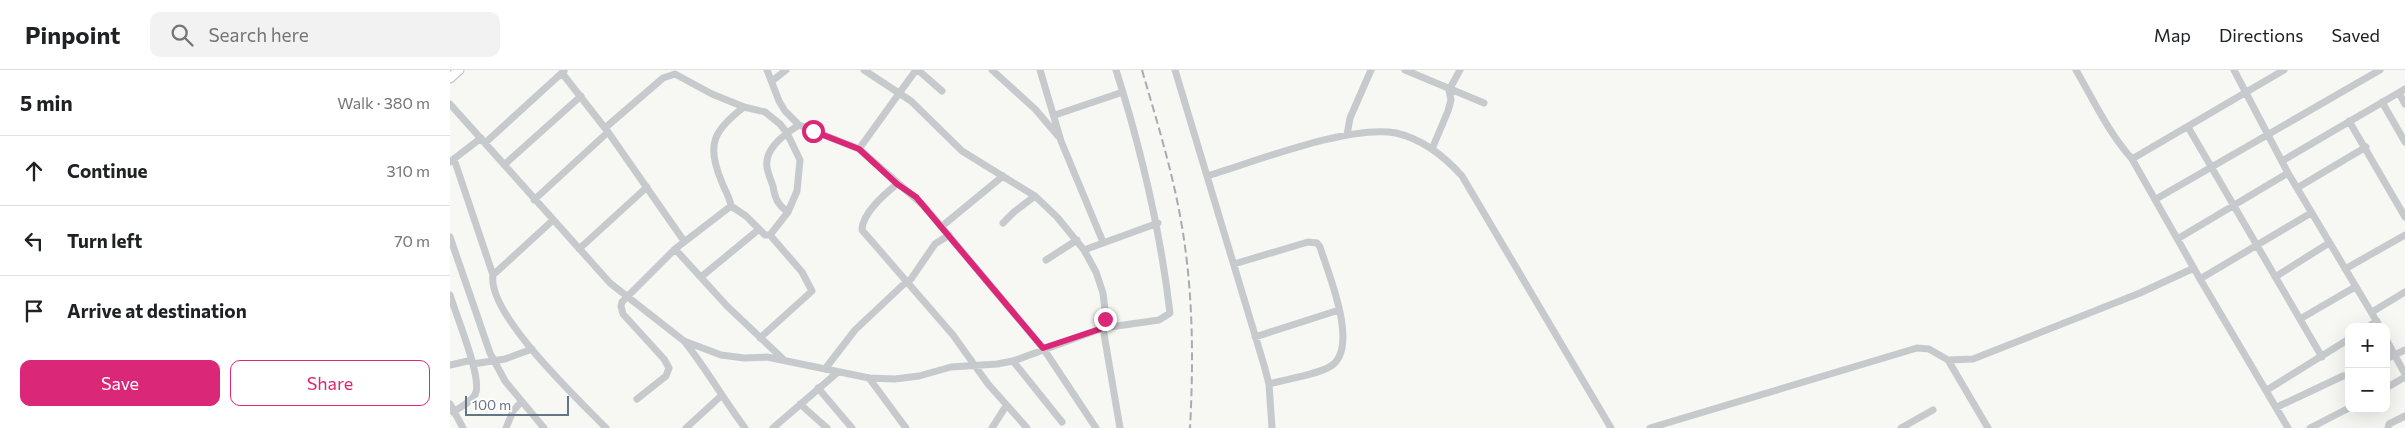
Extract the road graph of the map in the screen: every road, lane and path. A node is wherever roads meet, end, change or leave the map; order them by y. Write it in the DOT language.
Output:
graph roads {
  1 [pos="459,70"];
  2 [pos="767,70"];
  3 [pos="786,70"];
  4 [pos="864,70"];
  5 [pos="917,70"];
  6 [pos="992,70"];
  7 [pos="1040,70"];
  8 [pos="1116,70"];
  9 [pos="1175,70"];
  10 [pos="1371,70"];
  11 [pos="1405,70"];
  12 [pos="1460,70"];
  13 [pos="2076,70"];
  14 [pos="2234,70"];
  15 [pos="2284,70"];
  16 [pos="2380,70"];
  17 [pos="563,71"];
  18 [pos="676,72"];
  19 [pos="450,78"];
  20 [pos="772,81"];
  21 [pos="1449,90"];
  22 [pos="942,91"];
  23 [pos="2402,91"];
  24 [pos="1123,92"];
  25 [pos="2247,92"];
  26 [pos="899,94"];
  27 [pos="581,96"];
  28 [pos="2382,102"];
  29 [pos="1484,103"];
  30 [pos="450,104"];
  31 [pos="2405,104"];
  32 [pos="744,107"];
  33 [pos="1055,115"];
  34 [pos="2349,121"];
  35 [pos="799,124"];
  36 [pos="2188,126"];
  37 [pos="607,130"];
  38 [pos="787,133"];
  39 [pos="2268,134"];
  40 [pos="1348,135"];
  41 [pos="483,141"];
  42 [pos="1061,141"];
  43 [pos="2405,142"];
  44 [pos="2366,147"];
  45 [pos="859,149"];
  46 [pos="1432,149"];
  47 [pos="2132,159"];
  48 [pos="452,160"];
  49 [pos="2282,161"];
  50 [pos="504,164"];
  51 [pos="2210,167"];
  52 [pos="2288,173"];
  53 [pos="1003,176"];
  54 [pos="1207,176"];
  55 [pos="897,184"];
  56 [pos="647,187"];
  57 [pos="2297,188"];
  58 [pos="1035,196"];
  59 [pos="2156,199"];
  60 [pos="534,200"];
  61 [pos="731,206"];
  62 [pos="2233,206"];
  63 [pos="788,212"];
  64 [pos="2311,214"];
  65 [pos="2405,217"];
  66 [pos="552,221"];
  67 [pos="1158,223"];
  68 [pos="1003,224"];
  69 [pos="941,227"];
  70 [pos="758,230"];
  71 [pos="770,234"];
  72 [pos="949,235"];
  73 [pos="2405,235"];
  74 [pos="450,237"];
  75 [pos="2178,238"];
  76 [pos="1077,240"];
  77 [pos="684,241"];
  78 [pos="1102,242"];
  79 [pos="2329,243"];
  80 [pos="2255,245"];
  81 [pos="675,249"];
  82 [pos="579,250"];
  83 [pos="1084,250"];
  84 [pos="1046,260"];
  85 [pos="1234,264"];
  86 [pos="2194,268"];
  87 [pos="2345,269"];
  88 [pos="493,275"];
  89 [pos="701,277"];
  90 [pos="2274,277"];
  91 [pos="2200,279"];
  92 [pos="909,280"];
  93 [pos="2355,287"];
  94 [pos="2405,292"];
  95 [pos="450,295"];
  96 [pos="627,295"];
  97 [pos="1339,310"];
  98 [pos="2372,312"];
  99 [pos="2300,319"];
  100 [pos="2378,323"];
  101 [pos="1103,328"];
  102 [pos="1255,337"];
  103 [pos="760,338"];
  104 [pos="684,341"];
  105 [pos="2345,342"];
  106 [pos="2390,347"];
  107 [pos="1043,348"];
  108 [pos="532,349"];
  109 [pos="2405,350"];
  110 [pos="2395,356"];
  111 [pos="2322,357"];
  112 [pos="2390,358"];
  113 [pos="784,360"];
  114 [pos="1948,360"];
  115 [pos="496,361"];
  116 [pos="1012,361"];
  117 [pos="472,362"];
  118 [pos="976,364"];
  119 [pos="450,365"];
  120 [pos="825,370"];
  121 [pos="838,372"];
  122 [pos="2343,376"];
  123 [pos="2405,376"];
  124 [pos="869,378"];
  125 [pos="1269,384"];
  126 [pos="2390,385"];
  127 [pos="818,388"];
  128 [pos="2267,390"];
  129 [pos="721,396"];
  130 [pos="637,399"];
  131 [pos="521,402"];
  132 [pos="450,404"];
  133 [pos="800,404"];
  134 [pos="1006,406"];
  135 [pos="2277,407"];
  136 [pos="1933,410"];
  137 [pos="2345,410"];
  138 [pos="453,412"];
  139 [pos="2405,416"];
  140 [pos="1062,422"];
  141 [pos="778,427"];
  142 [pos="463,428"];
  143 [pos="506,428"];
  144 [pos="544,428"];
  145 [pos="606,428"];
  146 [pos="686,428"];
  147 [pos="745,428"];
  148 [pos="827,428"];
  149 [pos="852,428"];
  150 [pos="906,428"];
  151 [pos="992,428"];
  152 [pos="1026,428"];
  153 [pos="1096,428"];
  154 [pos="1120,428"];
  155 [pos="1272,428"];
  156 [pos="1611,428"];
  157 [pos="1650,428"];
  158 [pos="1902,428"];
  159 [pos="1988,428"];
  160 [pos="2288,428"];
  161 [pos="2310,428"];
  162 [pos="2388,428"];
  1 -- 19 [label="main road"];
  2 -- 20 [label="street"];
  3 -- 20 [label="street"];
  4 -- 26 [label="street"];
  5 -- 22 [label="street"];
  5 -- 26 [label="street"];
  6 -- 42 [label="street"];
  7 -- 33 [label="street"];
  8 -- 24 [label="street"];
  9 -- 54 [label="street"];
  10 -- 40 [label="street"];
  11 -- 21 [label="street"];
  12 -- 21 [label="street"];
  13 -- 47 [label="street"];
  14 -- 25 [label="street"];
  15 -- 25 [label="street"];
  16 -- 39 [label="street"];
  17 -- 27 [label="street"];
  17 -- 41 [label="street"];
  18 -- 32 [label="street"];
  18 -- 37 [label="street"];
  20 -- 35 [label="street"];
  21 -- 29 [label="street"];
  21 -- 46 [label="street"];
  23 -- 28 [label="street"];
  23 -- 31 [label="street"];
  24 -- 33 [label="street"];
  24 -- 67 [label="street"];
  25 -- 36 [label="street"];
  25 -- 39 [label="street"];
  26 -- 45 [label="street"];
  26 -- 53 [label="street"];
  27 -- 37 [label="street"];
  27 -- 50 [label="street"];
  28 -- 34 [label="street"];
  28 -- 43 [label="street"];
  30 -- 41 [label="street"];
  32 -- 38 [label="street"];
  32 -- 61 [label="street"];
  33 -- 42 [label="street"];
  34 -- 44 [label="street"];
  34 -- 49 [label="street"];
  35 -- 38 [label="street"];
  35 -- 45 [label="street"];
  36 -- 47 [label="street"];
  36 -- 51 [label="street"];
  37 -- 56 [label="street"];
  37 -- 60 [label="street"];
  38 -- 63 [label="street"];
  38 -- 63 [label="street"];
  39 -- 49 [label="street"];
  39 -- 51 [label="street"];
  40 -- 46 [label="street"];
  40 -- 54 [label="street"];
  41 -- 48 [label="street"];
  41 -- 50 [label="street"];
  42 -- 78 [label="street"];
  44 -- 57 [label="street"];
  44 -- 65 [label="street"];
  45 -- 55 [label="street"];
  46 -- 156 [label="street"];
  47 -- 59 [label="street"];
  48 -- 88 [label="street"];
  49 -- 52 [label="street"];
  50 -- 60 [label="street"];
  51 -- 59 [label="street"];
  51 -- 62 [label="street"];
  52 -- 57 [label="street"];
  52 -- 62 [label="street"];
  53 -- 58 [label="street"];
  53 -- 69 [label="street"];
  54 -- 85 [label="street"];
  55 -- 69 [label="street"];
  55 -- 92 [label="street"];
  56 -- 77 [label="street"];
  56 -- 82 [label="street"];
  57 -- 64 [label="street"];
  58 -- 68 [label="street"];
  58 -- 76 [label="street"];
  59 -- 75 [label="street"];
  60 -- 66 [label="street"];
  61 -- 70 [label="street"];
  61 -- 77 [label="street"];
  62 -- 75 [label="street"];
  62 -- 80 [label="street"];
  63 -- 71 [label="street"];
  64 -- 79 [label="street"];
  64 -- 80 [label="street"];
  66 -- 82 [label="street"];
  66 -- 88 [label="street"];
  67 -- 78 [label="street"];
  67 -- 101 [label="street"];
  69 -- 72 [label="street"];
  70 -- 71 [label="street"];
  70 -- 89 [label="street"];
  71 -- 103 [label="street"];
  72 -- 92 [label="street"];
  72 -- 107 [label="street"];
  73 -- 87 [label="street"];
  74 -- 115 [label="street"];
  75 -- 86 [label="street"];
  76 -- 83 [label="street"];
  76 -- 84 [label="street"];
  77 -- 81 [label="street"];
  78 -- 83 [label="street"];
  79 -- 87 [label="street"];
  79 -- 90 [label="street"];
  80 -- 90 [label="street"];
  80 -- 91 [label="street"];
  81 -- 89 [label="street"];
  81 -- 96 [label="street"];
  82 -- 96 [label="street"];
  83 -- 101 [label="street"];
  85 -- 97 [label="street"];
  85 -- 102 [label="street"];
  86 -- 91 [label="street"];
  86 -- 114 [label="street"];
  87 -- 93 [label="street"];
  88 -- 108 [label="street"];
  89 -- 103 [label="street"];
  90 -- 99 [label="street"];
  91 -- 128 [label="street"];
  92 -- 118 [label="street"];
  92 -- 120 [label="street"];
  93 -- 98 [label="street"];
  93 -- 99 [label="street"];
  94 -- 98 [label="street"];
  95 -- 117 [label="street"];
  96 -- 104 [label="street"];
  96 -- 130 [label="street"];
  97 -- 102 [label="street"];
  97 -- 125 [label="street"];
  98 -- 100 [label="street"];
  99 -- 111 [label="street"];
  101 -- 107 [label="street"];
  101 -- 154 [label="street"];
  102 -- 125 [label="street"];
  103 -- 113 [label="street"];
  104 -- 113 [label="street"];
  104 -- 129 [label="street"];
  105 -- 111 [label="street"];
  106 -- 110 [label="street"];
  107 -- 116 [label="street"];
  107 -- 153 [label="street"];
  108 -- 115 [label="street"];
  108 -- 145 [label="street"];
  109 -- 110 [label="street"];
  110 -- 112 [label="street"];
  110 -- 123 [label="street"];
  111 -- 128 [label="street"];
  113 -- 120 [label="street"];
  114 -- 157 [label="street"];
  114 -- 159 [label="street"];
  115 -- 117 [label="street"];
  115 -- 131 [label="street"];
  116 -- 118 [label="street"];
  116 -- 140 [label="street"];
  117 -- 119 [label="street"];
  117 -- 138 [label="street"];
  118 -- 124 [label="street"];
  118 -- 134 [label="street"];
  120 -- 121 [label="street"];
  121 -- 124 [label="street"];
  121 -- 127 [label="street"];
  122 -- 135 [label="street"];
  123 -- 126 [label="street"];
  124 -- 150 [label="street"];
  125 -- 155 [label="street"];
  127 -- 133 [label="street"];
  127 -- 149 [label="street"];
  128 -- 135 [label="street"];
  129 -- 146 [label="street"];
  129 -- 147 [label="street"];
  131 -- 143 [label="street"];
  131 -- 144 [label="street"];
  132 -- 138 [label="street"];
  133 -- 141 [label="street"];
  133 -- 148 [label="street"];
  134 -- 151 [label="street"];
  134 -- 152 [label="street"];
  135 -- 160 [label="street"];
  136 -- 158 [label="street"];
  137 -- 161 [label="street"];
  138 -- 142 [label="street"];
  139 -- 162 [label="street"];
}
